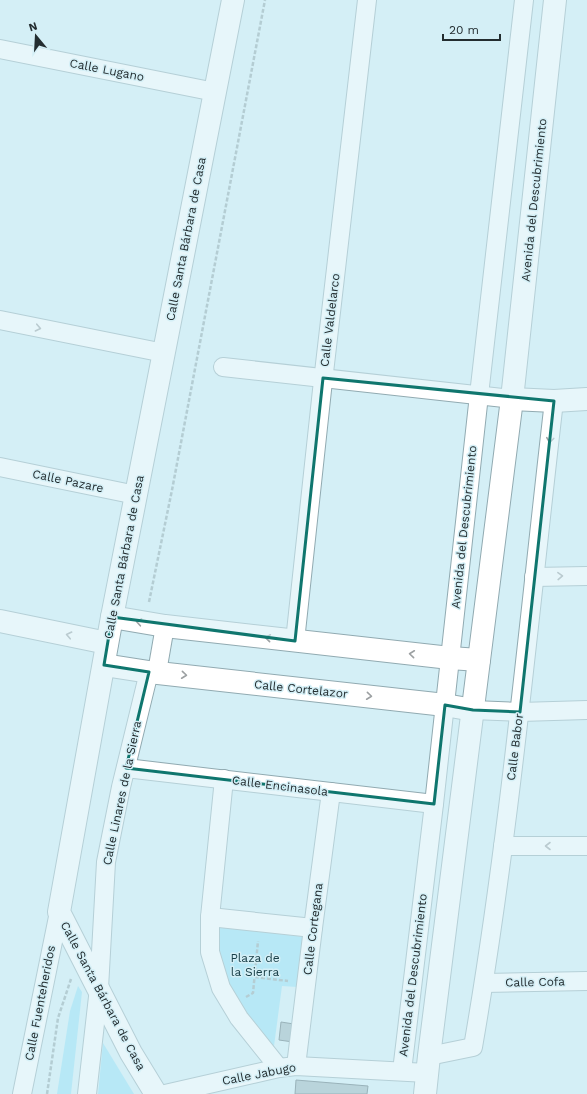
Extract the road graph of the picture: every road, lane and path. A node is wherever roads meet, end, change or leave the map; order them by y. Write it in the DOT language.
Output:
graph roads {
  1 [pos="233,0"];
  2 [pos="265,0"];
  3 [pos="366,0"];
  4 [pos="524,0"];
  5 [pos="555,0"];
  6 [pos="0,49"];
  7 [pos="215,92"];
  8 [pos="0,320"];
  9 [pos="164,353"];
  10 [pos="223,367"];
  11 [pos="323,378"];
  12 [pos="478,395"];
  13 [pos="512,399"];
  14 [pos="587,399"];
  15 [pos="554,401"];
  16 [pos="0,467"];
  17 [pos="136,495"];
  18 [pos="587,576"];
  19 [pos="534,577"];
  20 [pos="112,617"];
  21 [pos="0,621"];
  22 [pos="155,625"];
  23 [pos="295,641"];
  24 [pos="107,643"];
  25 [pos="450,658"];
  26 [pos="479,660"];
  27 [pos="104,665"];
  28 [pos="153,672"];
  29 [pos="445,705"];
  30 [pos="473,710"];
  31 [pos="587,710"];
  32 [pos="520,712"];
  33 [pos="126,768"];
  34 [pos="224,779"];
  35 [pos="331,792"];
  36 [pos="434,804"];
  37 [pos="503,846"];
  38 [pos="587,846"];
  39 [pos="59,912"];
  40 [pos="210,917"];
  41 [pos="260,922"];
  42 [pos="312,928"];
  43 [pos="79,953"];
  44 [pos="255,977"];
  45 [pos="587,981"];
  46 [pos="306,983"];
  47 [pos="484,983"];
  48 [pos="99,988"];
  49 [pos="232,1006"];
  50 [pos="287,1067"];
  51 [pos="402,1071"];
  52 [pos="427,1074"];
  53 [pos="22,1094"];
  54 [pos="47,1094"];
  55 [pos="87,1094"];
  56 [pos="156,1094"];
  57 [pos="165,1094"];
  1 -- 7 [label="street, Calle Santa Bárbara de Casa"];
  2 -- 22 [label="path"];
  3 -- 11 [label="street, Calle Valdelarco"];
  4 -- 12 [label="street, Avenida del Descubrimiento"];
  5 -- 13 [label="street, Avenida del Descubrimiento"];
  6 -- 7 [label="street, Calle Lugano"];
  7 -- 9 [label="street, Calle Santa Bárbara de Casa"];
  8 -- 9 [label="street, one-way"];
  9 -- 17 [label="street, Calle Santa Bárbara de Casa"];
  10 -- 11 [label="street"];
  11 -- 12 [label="street"];
  11 -- 23 [label="street, Calle Valdelarco"];
  12 -- 13 [label="street"];
  12 -- 25 [label="street, Avenida del Descubrimiento"];
  13 -- 15 [label="street"];
  13 -- 26 [label="street, Avenida del Descubrimiento"];
  14 -- 15 [label="street"];
  15 -- 19 [label="street, Calle Babor, one-way"];
  16 -- 17 [label="street, Calle Pazare"];
  17 -- 20 [label="street, Calle Santa Bárbara de Casa"];
  19 -- 18 [label="street, one-way"];
  19 -- 32 [label="street, Calle Babor"];
  22 -- 20 [label="street, one-way"];
  20 -- 24 [label="street, Calle Santa Bárbara de Casa"];
  24 -- 21 [label="street, one-way"];
  23 -- 22 [label="street, one-way"];
  22 -- 28 [label="street"];
  25 -- 23 [label="street, one-way"];
  24 -- 27 [label="street, Calle Santa Bárbara de Casa"];
  25 -- 26 [label="street"];
  25 -- 29 [label="street, Avenida del Descubrimiento"];
  26 -- 30 [label="street, Avenida del Descubrimiento"];
  27 -- 28 [label="street, Calle Cortelazor"];
  27 -- 39 [label="street, Calle Santa Bárbara de Casa"];
  28 -- 29 [label="street, Calle Cortelazor, one-way"];
  28 -- 33 [label="street, Calle Linares de la Sierra"];
  29 -- 30 [label="street"];
  29 -- 36 [label="street, Avenida del Descubrimiento"];
  30 -- 32 [label="street"];
  30 -- 52 [label="street, Avenida del Descubrimiento"];
  31 -- 32 [label="street"];
  32 -- 37 [label="street, Calle Babor"];
  33 -- 34 [label="street, Calle Encinasola"];
  33 -- 48 [label="street, Calle Linares de la Sierra"];
  34 -- 35 [label="street, Calle Encinasola"];
  34 -- 40 [label="street"];
  35 -- 36 [label="street, Calle Encinasola"];
  35 -- 42 [label="street, Calle Cortegana"];
  36 -- 51 [label="street, Avenida del Descubrimiento"];
  38 -- 37 [label="street, one-way"];
  37 -- 47 [label="street, Calle Babor"];
  39 -- 43 [label="street, Calle Santa Bárbara de Casa"];
  39 -- 53 [label="street, Calle Fuenteheridos"];
  40 -- 41 [label="street"];
  40 -- 49 [label="street"];
  41 -- 42 [label="street"];
  41 -- 44 [label="path"];
  42 -- 46 [label="street, Calle Cortegana"];
  43 -- 48 [label="street, Calle Santa Bárbara de Casa"];
  43 -- 54 [label="path"];
  44 -- 46 [label="path"];
  44 -- 49 [label="path"];
  45 -- 47 [label="street, Calle Cofa"];
  46 -- 50 [label="street, Calle Cortegana"];
  47 -- 52 [label="street, Calle Babor"];
  48 -- 55 [label="street"];
  48 -- 56 [label="street, Calle Santa Bárbara de Casa"];
  49 -- 50 [label="street"];
  50 -- 51 [label="street, Calle Jabugo"];
  50 -- 57 [label="street, Calle Jabugo"];
  51 -- 52 [label="street, Avenida del Descubrimiento"];
}
